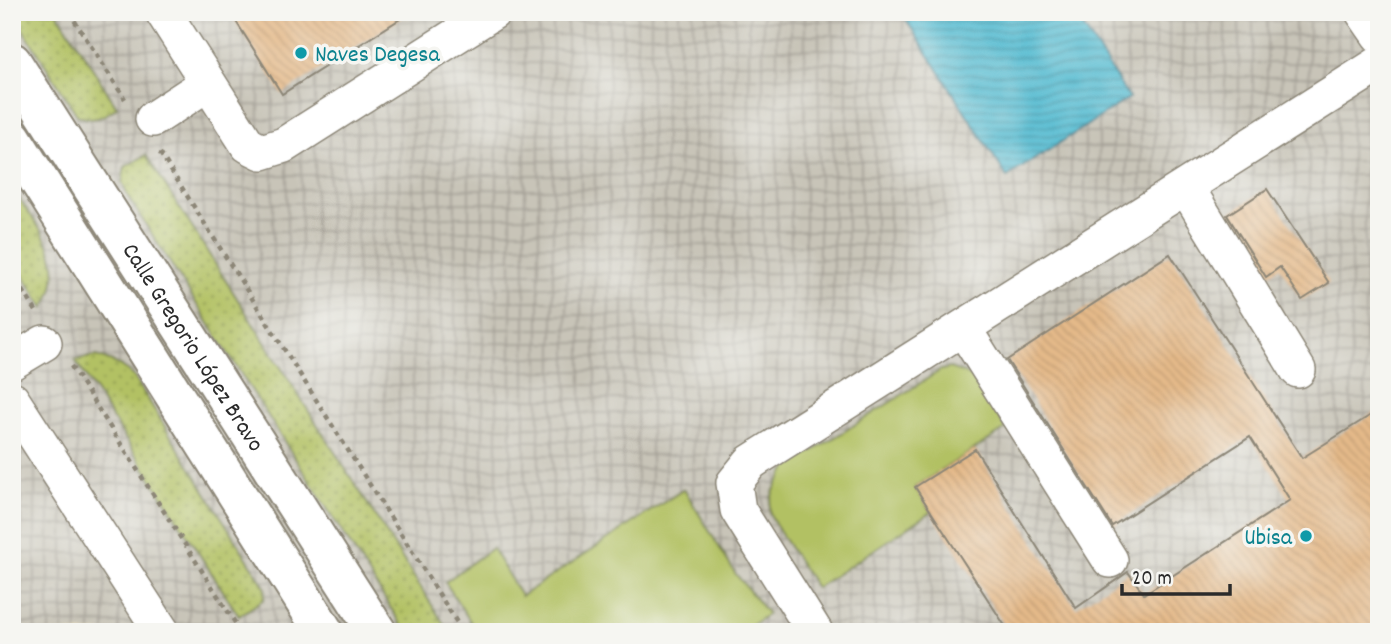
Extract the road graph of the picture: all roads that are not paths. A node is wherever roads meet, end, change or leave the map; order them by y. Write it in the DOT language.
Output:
graph roads {
  1 [pos="163,12"];
  2 [pos="493,12"];
  3 [pos="1363,12"];
  4 [pos="1379,35"];
  5 [pos="12,62"];
  6 [pos="1379,64"];
  7 [pos="208,83"];
  8 [pos="146,124"];
  9 [pos="12,138"];
  10 [pos="1186,187"];
  11 [pos="963,328"];
  12 [pos="51,340"];
  13 [pos="12,362"];
  14 [pos="1298,370"];
  15 [pos="12,400"];
  16 [pos="1110,560"];
  17 [pos="162,632"];
  18 [pos="324,632"];
  19 [pos="377,632"];
  20 [pos="816,632"];
  1 -- 7 [label="lane"];
  2 -- 7 [label="lane"];
  3 -- 4 [label="lane"];
  5 -- 19 [label="main road, Calle Gregorio López Bravo"];
  6 -- 10 [label="lane"];
  7 -- 8 [label="lane"];
  9 -- 18 [label="main road, Calle Gregorio López Bravo"];
  10 -- 11 [label="lane"];
  10 -- 14 [label="lane"];
  11 -- 16 [label="lane"];
  11 -- 20 [label="lane"];
  12 -- 13 [label="lane"];
  15 -- 17 [label="lane"];
}
